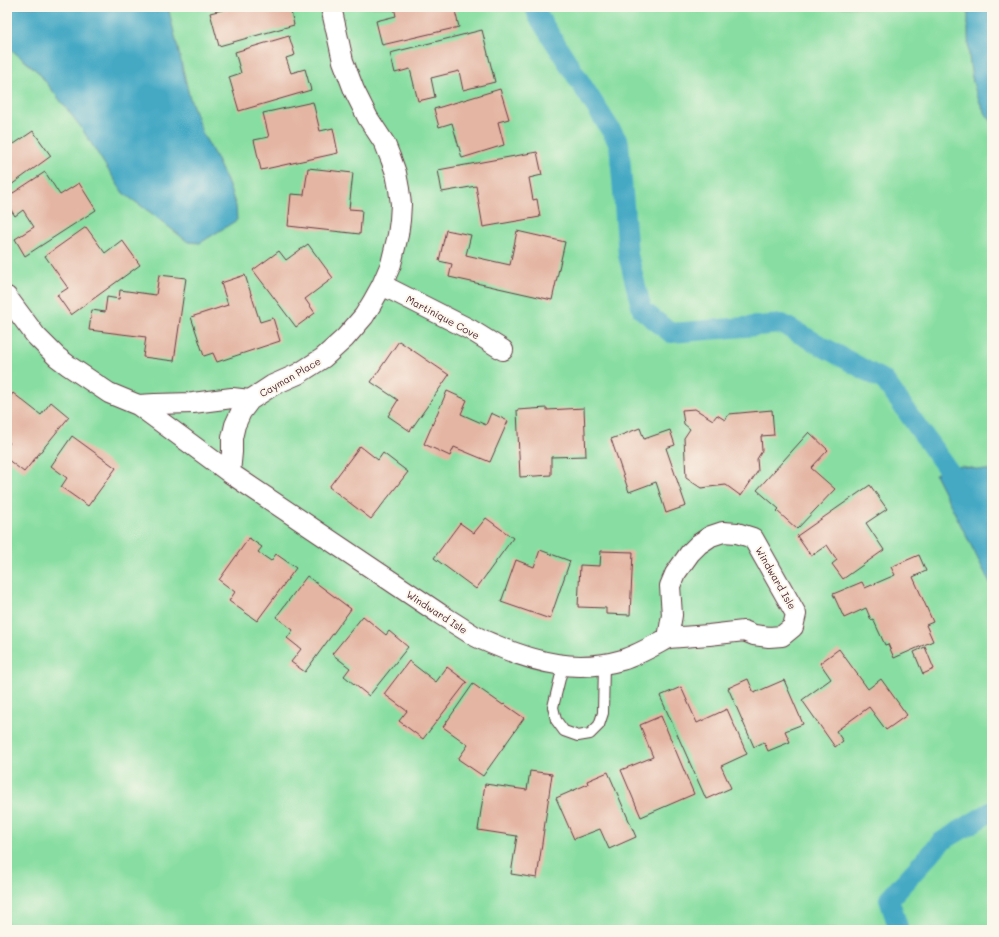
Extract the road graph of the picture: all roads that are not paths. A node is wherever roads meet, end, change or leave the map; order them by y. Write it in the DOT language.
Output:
graph roads {
  1 [pos="331,7"];
  2 [pos="382,285"];
  3 [pos="7,297"];
  4 [pos="503,350"];
  5 [pos="250,400"];
  6 [pos="138,405"];
  7 [pos="230,473"];
  8 [pos="668,638"];
  9 [pos="604,664"];
  10 [pos="563,666"];
  1 -- 2 [label="street, Cayman Place"];
  2 -- 4 [label="street, Martinique Cove"];
  2 -- 5 [label="street, Cayman Place"];
  3 -- 6 [label="street, Cayman Place"];
  5 -- 6 [label="street, Cayman Place"];
  5 -- 7 [label="street"];
  6 -- 7 [label="street, Windward Isle"];
  7 -- 10 [label="street, Windward Isle"];
  8 -- 8 [label="street, Windward Isle"];
  8 -- 9 [label="street, Windward Isle"];
  9 -- 10 [label="street, Windward Isle"];
  9 -- 10 [label="lane"];
}
